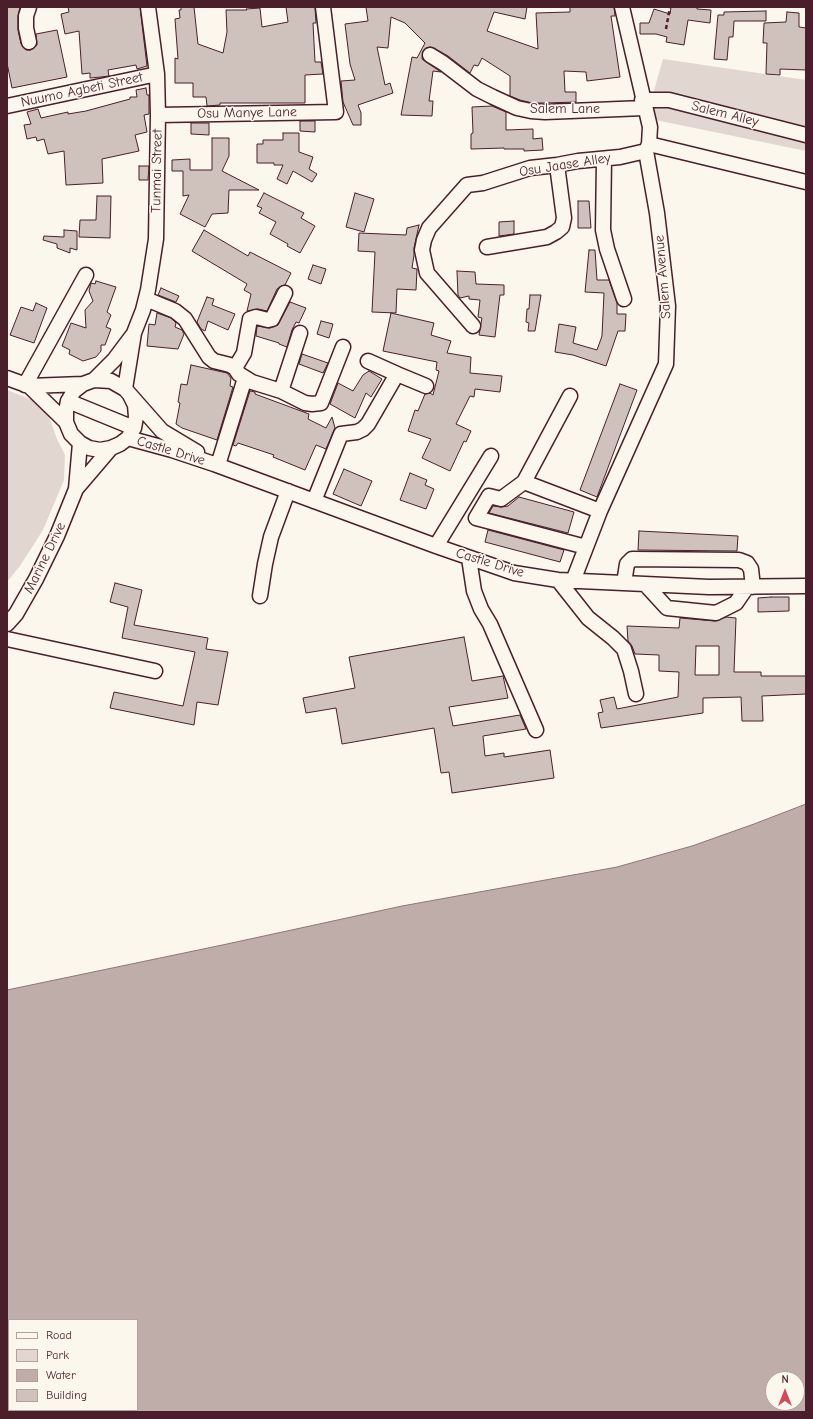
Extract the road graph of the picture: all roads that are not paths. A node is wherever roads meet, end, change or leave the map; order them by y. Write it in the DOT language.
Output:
graph roads {
  1 [pos="29,7"];
  2 [pos="148,7"];
  3 [pos="323,7"];
  4 [pos="622,7"];
  5 [pos="29,42"];
  6 [pos="430,55"];
  7 [pos="157,74"];
  8 [pos="643,104"];
  9 [pos="7,106"];
  10 [pos="158,115"];
  11 [pos="806,135"];
  12 [pos="648,148"];
  13 [pos="604,159"];
  14 [pos="557,165"];
  15 [pos="806,182"];
  16 [pos="487,247"];
  17 [pos="86,275"];
  18 [pos="285,293"];
  19 [pos="146,299"];
  20 [pos="624,299"];
  21 [pos="473,326"];
  22 [pos="134,333"];
  23 [pos="300,333"];
  24 [pos="343,347"];
  25 [pos="368,361"];
  26 [pos="234,368"];
  27 [pos="397,374"];
  28 [pos="7,378"];
  29 [pos="245,378"];
  30 [pos="88,382"];
  31 [pos="27,385"];
  32 [pos="426,386"];
  33 [pos="281,391"];
  34 [pos="128,392"];
  35 [pos="570,396"];
  36 [pos="68,401"];
  37 [pos="66,422"];
  38 [pos="131,433"];
  39 [pos="80,443"];
  40 [pos="111,448"];
  41 [pos="491,456"];
  42 [pos="216,465"];
  43 [pos="524,482"];
  44 [pos="76,488"];
  45 [pos="288,491"];
  46 [pos="314,502"];
  47 [pos="600,511"];
  48 [pos="436,546"];
  49 [pos="586,547"];
  50 [pos="469,558"];
  51 [pos="558,580"];
  52 [pos="576,581"];
  53 [pos="624,583"];
  54 [pos="644,584"];
  55 [pos="806,586"];
  56 [pos="750,587"];
  57 [pos="260,596"];
  58 [pos="7,624"];
  59 [pos="7,639"];
  60 [pos="155,671"];
  61 [pos="636,694"];
  62 [pos="536,730"];
  1 -- 5 [label="street"];
  2 -- 7 [label="street, Tunmai Street"];
  3 -- 10 [label="street, Osu Manye Lane"];
  4 -- 8 [label="street, Salem Avenue"];
  6 -- 8 [label="street, Salem Lane"];
  7 -- 9 [label="street, Nuumo Agbeti Street"];
  7 -- 10 [label="street, Tunmai Street"];
  8 -- 11 [label="street, Salem Alley"];
  8 -- 12 [label="street, Salem Avenue"];
  10 -- 19 [label="street, Tunmai Street"];
  12 -- 13 [label="street, Osu Jaase Alley"];
  12 -- 15 [label="street, Osu Jaase Alley"];
  12 -- 47 [label="street, Salem Avenue"];
  13 -- 14 [label="street, Osu Jaase Alley"];
  13 -- 20 [label="street"];
  14 -- 16 [label="street"];
  14 -- 21 [label="street, Osu Jaase Alley"];
  17 -- 31 [label="street"];
  18 -- 26 [label="street"];
  19 -- 22 [label="street, Tunmai Street"];
  19 -- 26 [label="street"];
  22 -- 30 [label="street, Tunmai Street"];
  22 -- 34 [label="street, Tunmai Street"];
  23 -- 33 [label="street"];
  24 -- 33 [label="street"];
  25 -- 27 [label="street"];
  26 -- 29 [label="street"];
  27 -- 32 [label="street"];
  27 -- 46 [label="street"];
  28 -- 31 [label="street"];
  29 -- 33 [label="street"];
  29 -- 42 [label="street"];
  30 -- 31 [label="street"];
  30 -- 34 [label="street"];
  30 -- 36 [label="street, Tunmai Street"];
  31 -- 37 [label="street"];
  34 -- 38 [label="street"];
  34 -- 42 [label="street, Castle Drive"];
  35 -- 43 [label="street"];
  36 -- 37 [label="street"];
  36 -- 38 [label="street, Castle Drive"];
  37 -- 39 [label="street"];
  38 -- 40 [label="street"];
  38 -- 42 [label="street, Castle Drive"];
  39 -- 40 [label="street"];
  39 -- 44 [label="street, Marine Drive"];
  40 -- 44 [label="street, Marine Drive"];
  41 -- 48 [label="street"];
  42 -- 45 [label="street, Castle Drive"];
  43 -- 47 [label="street"];
  43 -- 49 [label="street"];
  44 -- 58 [label="street, Marine Drive"];
  45 -- 46 [label="street, Castle Drive"];
  45 -- 57 [label="street"];
  46 -- 48 [label="street, Castle Drive"];
  47 -- 49 [label="street, Salem Avenue"];
  48 -- 50 [label="street, Castle Drive"];
  49 -- 52 [label="street, Salem Avenue"];
  50 -- 51 [label="street, Castle Drive"];
  50 -- 62 [label="street"];
  51 -- 52 [label="street, Castle Drive"];
  51 -- 61 [label="street"];
  52 -- 53 [label="street, Castle Drive"];
  53 -- 54 [label="street, Castle Drive"];
  53 -- 56 [label="street"];
  54 -- 56 [label="street, Castle Drive"];
  54 -- 56 [label="street"];
  55 -- 56 [label="street, Castle Drive"];
  59 -- 60 [label="street"];
}
